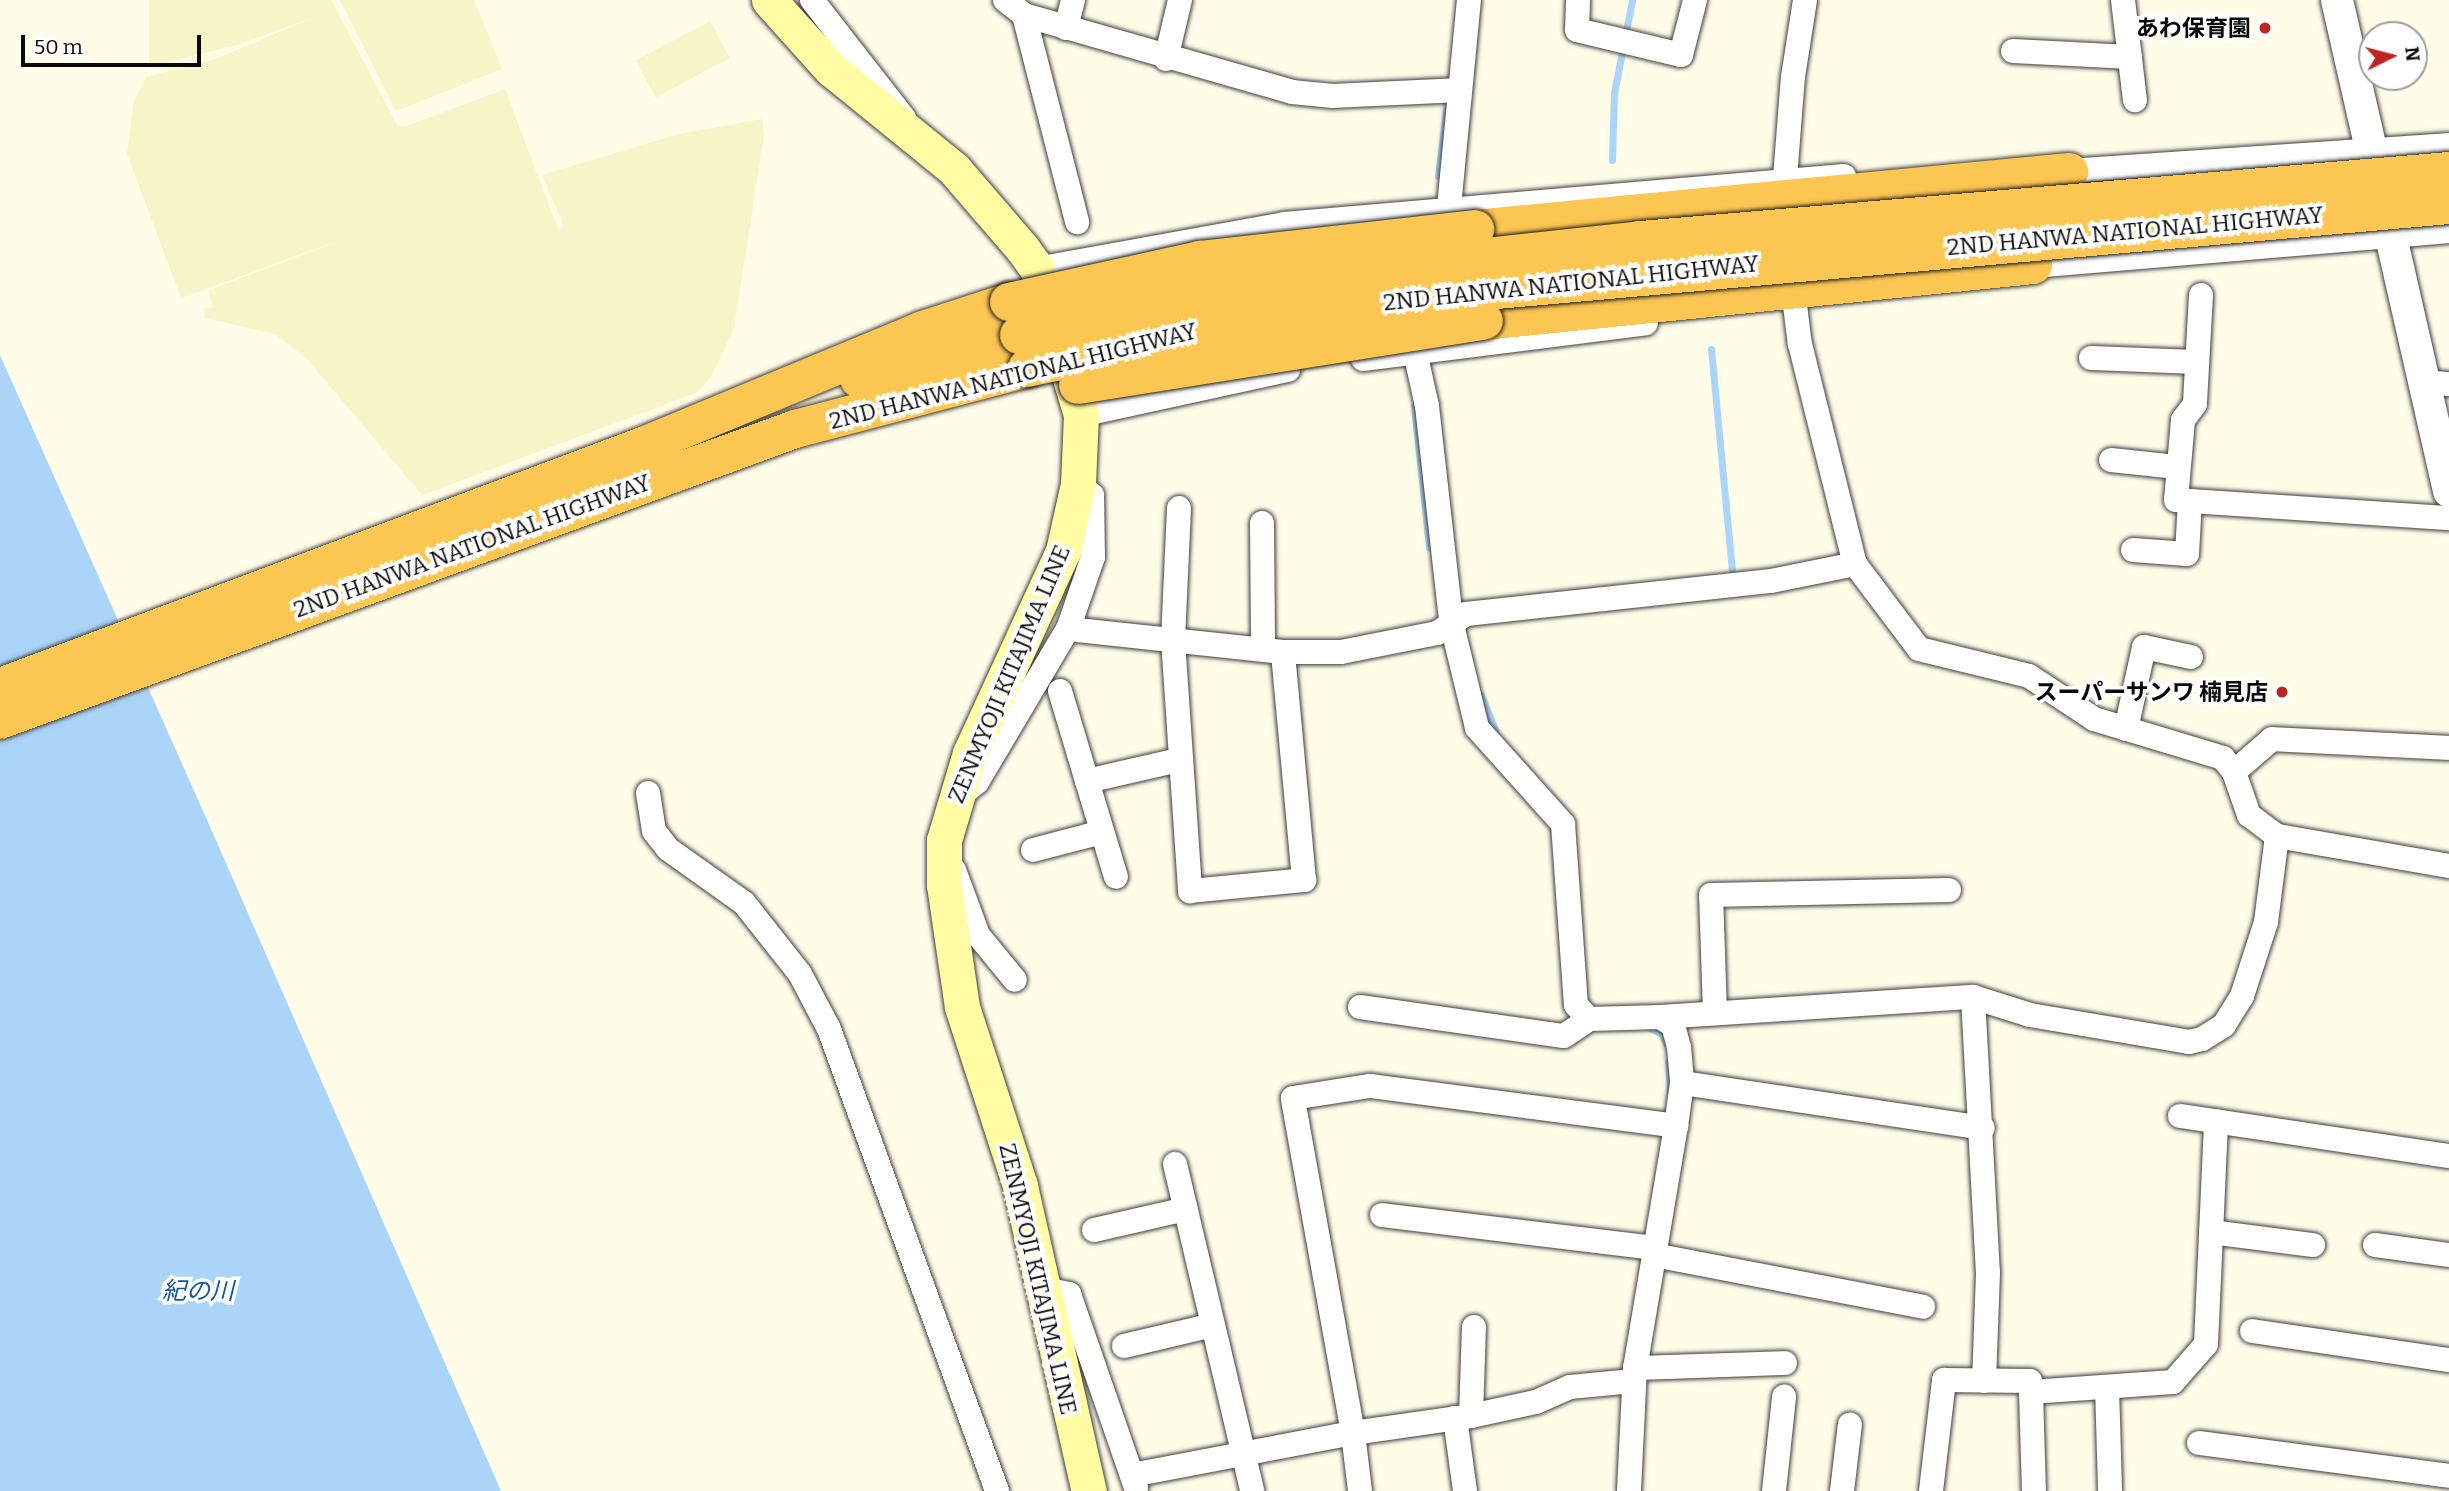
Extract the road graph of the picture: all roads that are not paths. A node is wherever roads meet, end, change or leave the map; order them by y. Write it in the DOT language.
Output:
graph roads {
  1 [pos="769,0"];
  2 [pos="812,0"];
  3 [pos="1004,0"];
  4 [pos="1073,0"];
  5 [pos="1180,0"];
  6 [pos="1469,0"];
  7 [pos="1695,0"];
  8 [pos="1805,0"];
  9 [pos="2123,0"];
  10 [pos="2337,0"];
  11 [pos="1577,1"];
  12 [pos="1024,15"];
  13 [pos="1066,28"];
  14 [pos="2013,51"];
  15 [pos="2130,57"];
  16 [pos="1166,59"];
  17 [pos="1452,90"];
  18 [pos="2135,100"];
  19 [pos="914,133"];
  20 [pos="2449,145"];
  21 [pos="2370,151"];
  22 [pos="2449,171"];
  23 [pos="2069,172"];
  24 [pos="1785,178"];
  25 [pos="2449,205"];
  26 [pos="1462,218"];
  27 [pos="1077,222"];
  28 [pos="2449,231"];
  29 [pos="2388,237"];
  30 [pos="2033,265"];
  31 [pos="1037,269"];
  32 [pos="2201,295"];
  33 [pos="1796,305"];
  34 [pos="1023,350"];
  35 [pos="1415,352"];
  36 [pos="2091,358"];
  37 [pos="2197,362"];
  38 [pos="2437,383"];
  39 [pos="898,384"];
  40 [pos="1081,415"];
  41 [pos="2111,460"];
  42 [pos="2177,467"];
  43 [pos="1078,484"];
  44 [pos="2449,491"];
  45 [pos="2190,501"];
  46 [pos="1180,509"];
  47 [pos="2449,518"];
  48 [pos="1262,523"];
  49 [pos="2133,550"];
  50 [pos="1855,564"];
  51 [pos="1458,617"];
  52 [pos="1068,629"];
  53 [pos="1173,640"];
  54 [pos="1273,650"];
  55 [pos="2191,657"];
  56 [pos="0,687"];
  57 [pos="1060,691"];
  58 [pos="0,720"];
  59 [pos="2126,729"];
  60 [pos="2449,748"];
  61 [pos="1179,760"];
  62 [pos="2234,772"];
  63 [pos="1087,781"];
  64 [pos="648,793"];
  65 [pos="953,802"];
  66 [pos="1102,832"];
  67 [pos="2277,836"];
  68 [pos="944,840"];
  69 [pos="1033,850"];
  70 [pos="2449,866"];
  71 [pos="1115,877"];
  72 [pos="1949,890"];
  73 [pos="1015,980"];
  74 [pos="1973,997"];
  75 [pos="1360,1007"];
  76 [pos="1714,1013"];
  77 [pos="1660,1017"];
  78 [pos="1583,1023"];
  79 [pos="1682,1083"];
  80 [pos="2179,1116"];
  81 [pos="2216,1121"];
  82 [pos="1669,1125"];
  83 [pos="1983,1128"];
  84 [pos="2449,1156"];
  85 [pos="1175,1164"];
  86 [pos="1186,1209"];
  87 [pos="1382,1216"];
  88 [pos="1094,1230"];
  89 [pos="2211,1232"];
  90 [pos="2313,1245"];
  91 [pos="2375,1245"];
  92 [pos="1650,1249"];
  93 [pos="2449,1255"];
  94 [pos="1045,1289"];
  95 [pos="1923,1307"];
  96 [pos="1213,1325"];
  97 [pos="1474,1327"];
  98 [pos="2252,1331"];
  99 [pos="1124,1346"];
  100 [pos="2449,1360"];
  101 [pos="1785,1363"];
  102 [pos="1628,1378"];
  103 [pos="1984,1381"];
  104 [pos="2107,1387"];
  105 [pos="2031,1392"];
  106 [pos="1784,1397"];
  107 [pos="1463,1417"];
  108 [pos="1850,1424"];
  109 [pos="1353,1433"];
  110 [pos="2199,1443"];
  111 [pos="1243,1454"];
  112 [pos="2449,1476"];
  113 [pos="1135,1483"];
  114 [pos="997,1491"];
  115 [pos="1089,1491"];
  116 [pos="1252,1491"];
  117 [pos="1360,1491"];
  118 [pos="1465,1491"];
  119 [pos="1629,1491"];
  120 [pos="1774,1491"];
  121 [pos="1842,1491"];
  122 [pos="1931,1491"];
  123 [pos="2034,1491"];
  124 [pos="2110,1491"];
  1 -- 19 [label="main road, ZENMYOJI KITAJIMA LINE"];
  2 -- 19 [label="street"];
  3 -- 12 [label="street"];
  4 -- 13 [label="street"];
  5 -- 16 [label="street"];
  6 -- 17 [label="street"];
  7 -- 11 [label="street"];
  8 -- 24 [label="street"];
  9 -- 15 [label="street"];
  10 -- 21 [label="street"];
  12 -- 13 [label="street"];
  12 -- 27 [label="street"];
  13 -- 16 [label="street"];
  14 -- 15 [label="street"];
  15 -- 18 [label="street"];
  16 -- 17 [label="street"];
  17 -- 26 [label="street"];
  19 -- 31 [label="main road, ZENMYOJI KITAJIMA LINE"];
  20 -- 21 [label="street"];
  21 -- 23 [label="street"];
  21 -- 29 [label="street"];
  22 -- 34 [label="highway, 2ND HANWA NATIONAL HIGHWAY, bridge"];
  23 -- 24 [label="street"];
  23 -- 26 [label="highway"];
  24 -- 26 [label="street"];
  25 -- 34 [label="highway, 2ND HANWA NATIONAL HIGHWAY, bridge"];
  26 -- 31 [label="street"];
  26 -- 34 [label="highway, bridge"];
  26 -- 35 [label="street"];
  28 -- 29 [label="street"];
  29 -- 30 [label="street"];
  29 -- 38 [label="street"];
  30 -- 33 [label="street"];
  30 -- 34 [label="highway, bridge"];
  31 -- 40 [label="main road, ZENMYOJI KITAJIMA LINE"];
  32 -- 37 [label="street"];
  33 -- 35 [label="street"];
  33 -- 50 [label="street"];
  34 -- 39 [label="highway, 2ND HANWA NATIONAL HIGHWAY"];
  34 -- 39 [label="highway"];
  35 -- 40 [label="street"];
  35 -- 51 [label="street"];
  36 -- 37 [label="street"];
  37 -- 42 [label="street"];
  38 -- 44 [label="street"];
  39 -- 56 [label="highway, 2ND HANWA NATIONAL HIGHWAY"];
  39 -- 58 [label="highway, 2ND HANWA NATIONAL HIGHWAY"];
  40 -- 43 [label="main road, ZENMYOJI KITAJIMA LINE"];
  41 -- 42 [label="street"];
  42 -- 45 [label="street"];
  43 -- 52 [label="street"];
  43 -- 65 [label="main road, ZENMYOJI KITAJIMA LINE"];
  45 -- 47 [label="street"];
  45 -- 49 [label="street"];
  46 -- 53 [label="street"];
  48 -- 54 [label="street"];
  50 -- 51 [label="street"];
  50 -- 59 [label="street"];
  51 -- 54 [label="street"];
  51 -- 78 [label="street"];
  52 -- 53 [label="street"];
  52 -- 65 [label="street"];
  53 -- 54 [label="street"];
  53 -- 61 [label="street"];
  54 -- 61 [label="street"];
  55 -- 59 [label="street"];
  57 -- 63 [label="street"];
  59 -- 62 [label="street"];
  60 -- 62 [label="street"];
  61 -- 63 [label="street"];
  62 -- 67 [label="street"];
  63 -- 66 [label="street"];
  64 -- 114 [label="street"];
  65 -- 68 [label="main road, ZENMYOJI KITAJIMA LINE"];
  66 -- 69 [label="street"];
  66 -- 71 [label="street"];
  67 -- 70 [label="street"];
  67 -- 74 [label="street"];
  68 -- 73 [label="street"];
  68 -- 94 [label="main road, ZENMYOJI KITAJIMA LINE"];
  72 -- 76 [label="street"];
  74 -- 76 [label="street"];
  74 -- 83 [label="street"];
  75 -- 78 [label="street"];
  76 -- 77 [label="street"];
  77 -- 78 [label="street"];
  77 -- 79 [label="street"];
  79 -- 82 [label="street"];
  79 -- 83 [label="street"];
  80 -- 81 [label="street"];
  81 -- 84 [label="street"];
  81 -- 89 [label="street"];
  82 -- 92 [label="street"];
  82 -- 109 [label="street"];
  83 -- 103 [label="street"];
  85 -- 86 [label="street"];
  86 -- 88 [label="street"];
  86 -- 96 [label="street"];
  87 -- 92 [label="street"];
  89 -- 90 [label="street"];
  89 -- 104 [label="street"];
  91 -- 93 [label="street"];
  92 -- 95 [label="street"];
  92 -- 102 [label="street"];
  94 -- 113 [label="street"];
  94 -- 115 [label="main road, ZENMYOJI KITAJIMA LINE"];
  96 -- 99 [label="street"];
  96 -- 111 [label="street"];
  97 -- 107 [label="street"];
  98 -- 100 [label="street"];
  101 -- 102 [label="street"];
  102 -- 107 [label="street"];
  102 -- 119 [label="street"];
  103 -- 105 [label="street"];
  103 -- 122 [label="street"];
  104 -- 105 [label="street"];
  104 -- 124 [label="street"];
  105 -- 123 [label="street"];
  106 -- 120 [label="street"];
  107 -- 109 [label="street"];
  107 -- 118 [label="street"];
  108 -- 121 [label="street"];
  109 -- 111 [label="street"];
  109 -- 117 [label="street"];
  110 -- 112 [label="street"];
  111 -- 113 [label="street"];
  111 -- 116 [label="street"];
}
